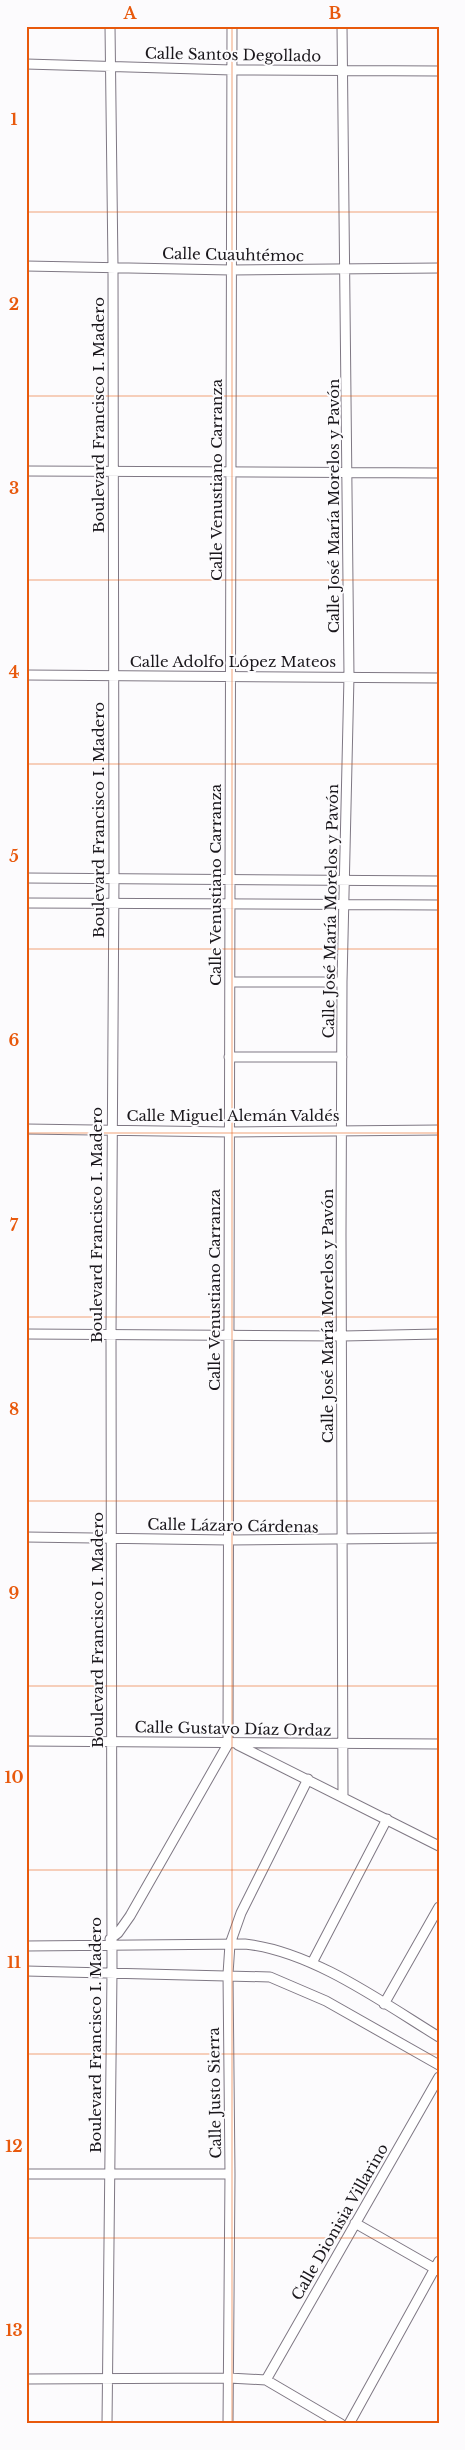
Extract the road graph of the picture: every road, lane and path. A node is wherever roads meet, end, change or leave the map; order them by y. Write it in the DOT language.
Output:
graph roads {
  1 [pos="110,26"];
  2 [pos="232,26"];
  3 [pos="342,26"];
  4 [pos="26,64"];
  5 [pos="111,66"];
  6 [pos="232,70"];
  7 [pos="341,70"];
  8 [pos="439,71"];
  9 [pos="26,266"];
  10 [pos="113,267"];
  11 [pos="439,268"];
  12 [pos="232,270"];
  13 [pos="344,270"];
  14 [pos="26,471"];
  15 [pos="113,471"];
  16 [pos="348,471"];
  17 [pos="231,473"];
  18 [pos="439,473"];
  19 [pos="26,674"];
  20 [pos="112,676"];
  21 [pos="230,676"];
  22 [pos="349,676"];
  23 [pos="439,678"];
  24 [pos="26,878"];
  25 [pos="114,878"];
  26 [pos="230,879"];
  27 [pos="346,879"];
  28 [pos="439,881"];
  29 [pos="26,903"];
  30 [pos="113,903"];
  31 [pos="230,903"];
  32 [pos="345,905"];
  33 [pos="439,905"];
  34 [pos="230,982"];
  35 [pos="342,982"];
  36 [pos="230,1057"];
  37 [pos="342,1057"];
  38 [pos="26,1129"];
  39 [pos="111,1129"];
  40 [pos="342,1130"];
  41 [pos="439,1130"];
  42 [pos="229,1132"];
  43 [pos="26,1334"];
  44 [pos="111,1334"];
  45 [pos="439,1334"];
  46 [pos="229,1336"];
  47 [pos="343,1336"];
  48 [pos="26,1537"];
  49 [pos="112,1538"];
  50 [pos="439,1538"];
  51 [pos="228,1540"];
  52 [pos="343,1540"];
  53 [pos="26,1740"];
  54 [pos="111,1741"];
  55 [pos="231,1744"];
  56 [pos="342,1744"];
  57 [pos="439,1744"];
  58 [pos="308,1779"];
  59 [pos="343,1796"];
  60 [pos="387,1819"];
  61 [pos="439,1846"];
  62 [pos="439,1907"];
  63 [pos="110,1943"];
  64 [pos="230,1944"];
  65 [pos="26,1946"];
  66 [pos="312,1964"];
  67 [pos="26,1971"];
  68 [pos="112,1972"];
  69 [pos="228,1974"];
  70 [pos="384,2004"];
  71 [pos="439,2037"];
  72 [pos="439,2065"];
  73 [pos="439,2077"];
  74 [pos="26,2174"];
  75 [pos="109,2174"];
  76 [pos="230,2174"];
  77 [pos="355,2223"];
  78 [pos="437,2267"];
  79 [pos="228,2378"];
  80 [pos="26,2379"];
  81 [pos="107,2380"];
  82 [pos="266,2380"];
  83 [pos="107,2424"];
  84 [pos="228,2424"];
  85 [pos="341,2424"];
  86 [pos="349,2424"];
  1 -- 5 [label="street, Boulevard Francisco I. Madero"];
  2 -- 6 [label="street, Calle Venustiano Carranza"];
  3 -- 7 [label="street, Calle José María Morelos y Pavón"];
  4 -- 5 [label="street, Calle Santos Degollado"];
  5 -- 6 [label="street, Calle Santos Degollado"];
  5 -- 10 [label="street, Boulevard Francisco I. Madero"];
  6 -- 7 [label="street, Calle Santos Degollado"];
  6 -- 12 [label="street, Calle Venustiano Carranza"];
  7 -- 8 [label="street, Calle Santos Degollado"];
  7 -- 13 [label="street, Calle José María Morelos y Pavón"];
  9 -- 10 [label="street, Calle Cuauhtémoc"];
  10 -- 12 [label="street, Calle Cuauhtémoc"];
  10 -- 15 [label="street, Boulevard Francisco I. Madero"];
  11 -- 13 [label="street, Calle Cuauhtémoc"];
  12 -- 13 [label="street, Calle Cuauhtémoc"];
  12 -- 17 [label="street, Calle Venustiano Carranza"];
  13 -- 16 [label="street, Calle José María Morelos y Pavón"];
  14 -- 15 [label="street"];
  15 -- 17 [label="street"];
  15 -- 20 [label="street, Boulevard Francisco I. Madero"];
  16 -- 17 [label="street"];
  16 -- 18 [label="street"];
  16 -- 22 [label="street, Calle José María Morelos y Pavón"];
  17 -- 21 [label="street, Calle Venustiano Carranza"];
  19 -- 20 [label="street, Calle Adolfo López Mateos"];
  20 -- 21 [label="street, Calle Adolfo López Mateos"];
  20 -- 25 [label="street, Boulevard Francisco I. Madero"];
  21 -- 22 [label="street, Calle Adolfo López Mateos"];
  21 -- 26 [label="street, Calle Venustiano Carranza"];
  22 -- 23 [label="street, Calle Adolfo López Mateos"];
  22 -- 27 [label="street, Calle José María Morelos y Pavón"];
  24 -- 25 [label="street"];
  25 -- 26 [label="street"];
  25 -- 30 [label="street, Boulevard Francisco I. Madero"];
  26 -- 27 [label="street"];
  26 -- 31 [label="street, Calle Venustiano Carranza"];
  27 -- 28 [label="street"];
  27 -- 32 [label="street, Calle José María Morelos y Pavón"];
  29 -- 30 [label="street"];
  30 -- 31 [label="street"];
  30 -- 39 [label="street, Boulevard Francisco I. Madero"];
  31 -- 32 [label="street"];
  31 -- 34 [label="street, Calle Venustiano Carranza"];
  32 -- 33 [label="street"];
  32 -- 35 [label="street, Calle José María Morelos y Pavón"];
  34 -- 35 [label="street"];
  34 -- 36 [label="street, Calle Venustiano Carranza"];
  35 -- 37 [label="street, Calle José María Morelos y Pavón"];
  36 -- 37 [label="street"];
  36 -- 42 [label="street, Calle Venustiano Carranza"];
  37 -- 40 [label="street, Calle José María Morelos y Pavón"];
  38 -- 39 [label="street, Calle Miguel Alemán Valdés"];
  39 -- 42 [label="street, Calle Miguel Alemán Valdés"];
  39 -- 44 [label="street, Boulevard Francisco I. Madero"];
  40 -- 41 [label="street, Calle Miguel Alemán Valdés"];
  40 -- 42 [label="street, Calle Miguel Alemán Valdés"];
  40 -- 47 [label="street, Calle José María Morelos y Pavón"];
  42 -- 46 [label="street, Calle Venustiano Carranza"];
  43 -- 44 [label="street"];
  44 -- 46 [label="street"];
  44 -- 49 [label="street, Boulevard Francisco I. Madero"];
  45 -- 47 [label="street"];
  46 -- 47 [label="street"];
  46 -- 51 [label="street, Calle Venustiano Carranza"];
  47 -- 52 [label="street, Calle José María Morelos y Pavón"];
  48 -- 49 [label="street, Calle Lázaro Cárdenas"];
  49 -- 51 [label="street, Calle Lázaro Cárdenas"];
  49 -- 54 [label="street, Boulevard Francisco I. Madero"];
  50 -- 52 [label="street, Calle Lázaro Cárdenas"];
  51 -- 52 [label="street, Calle Lázaro Cárdenas"];
  51 -- 55 [label="street, Calle Venustiano Carranza"];
  52 -- 56 [label="street, Calle José María Morelos y Pavón"];
  53 -- 54 [label="street, Calle Gustavo Díaz Ordaz"];
  54 -- 55 [label="street, Calle Gustavo Díaz Ordaz"];
  54 -- 63 [label="street, Boulevard Francisco I. Madero"];
  55 -- 56 [label="street, Calle Gustavo Díaz Ordaz"];
  55 -- 58 [label="street"];
  55 -- 63 [label="street"];
  56 -- 57 [label="street, Calle Gustavo Díaz Ordaz"];
  56 -- 59 [label="street, Calle José María Morelos y Pavón"];
  58 -- 59 [label="street"];
  58 -- 64 [label="street, Calle Justo Sierra"];
  59 -- 60 [label="street"];
  60 -- 61 [label="street"];
  60 -- 66 [label="street"];
  62 -- 70 [label="street"];
  63 -- 64 [label="street"];
  63 -- 65 [label="street"];
  63 -- 68 [label="street, Boulevard Francisco I. Madero"];
  64 -- 66 [label="street"];
  64 -- 69 [label="street, Calle Justo Sierra"];
  66 -- 70 [label="street"];
  67 -- 68 [label="street"];
  68 -- 69 [label="street"];
  68 -- 75 [label="street, Boulevard Francisco I. Madero"];
  69 -- 72 [label="street"];
  69 -- 76 [label="street, Calle Justo Sierra"];
  70 -- 71 [label="street"];
  73 -- 77 [label="street, Calle Dionisia Villarino"];
  74 -- 75 [label="street"];
  75 -- 76 [label="street"];
  75 -- 81 [label="street, Boulevard Francisco I. Madero"];
  76 -- 79 [label="street, Calle Justo Sierra"];
  77 -- 78 [label="street"];
  77 -- 82 [label="street, Calle Dionisia Villarino"];
  78 -- 86 [label="street"];
  79 -- 81 [label="street"];
  79 -- 82 [label="street"];
  79 -- 84 [label="street, Calle Justo Sierra"];
  80 -- 81 [label="street"];
  81 -- 83 [label="street, Boulevard Francisco I. Madero"];
  82 -- 85 [label="street"];
}
